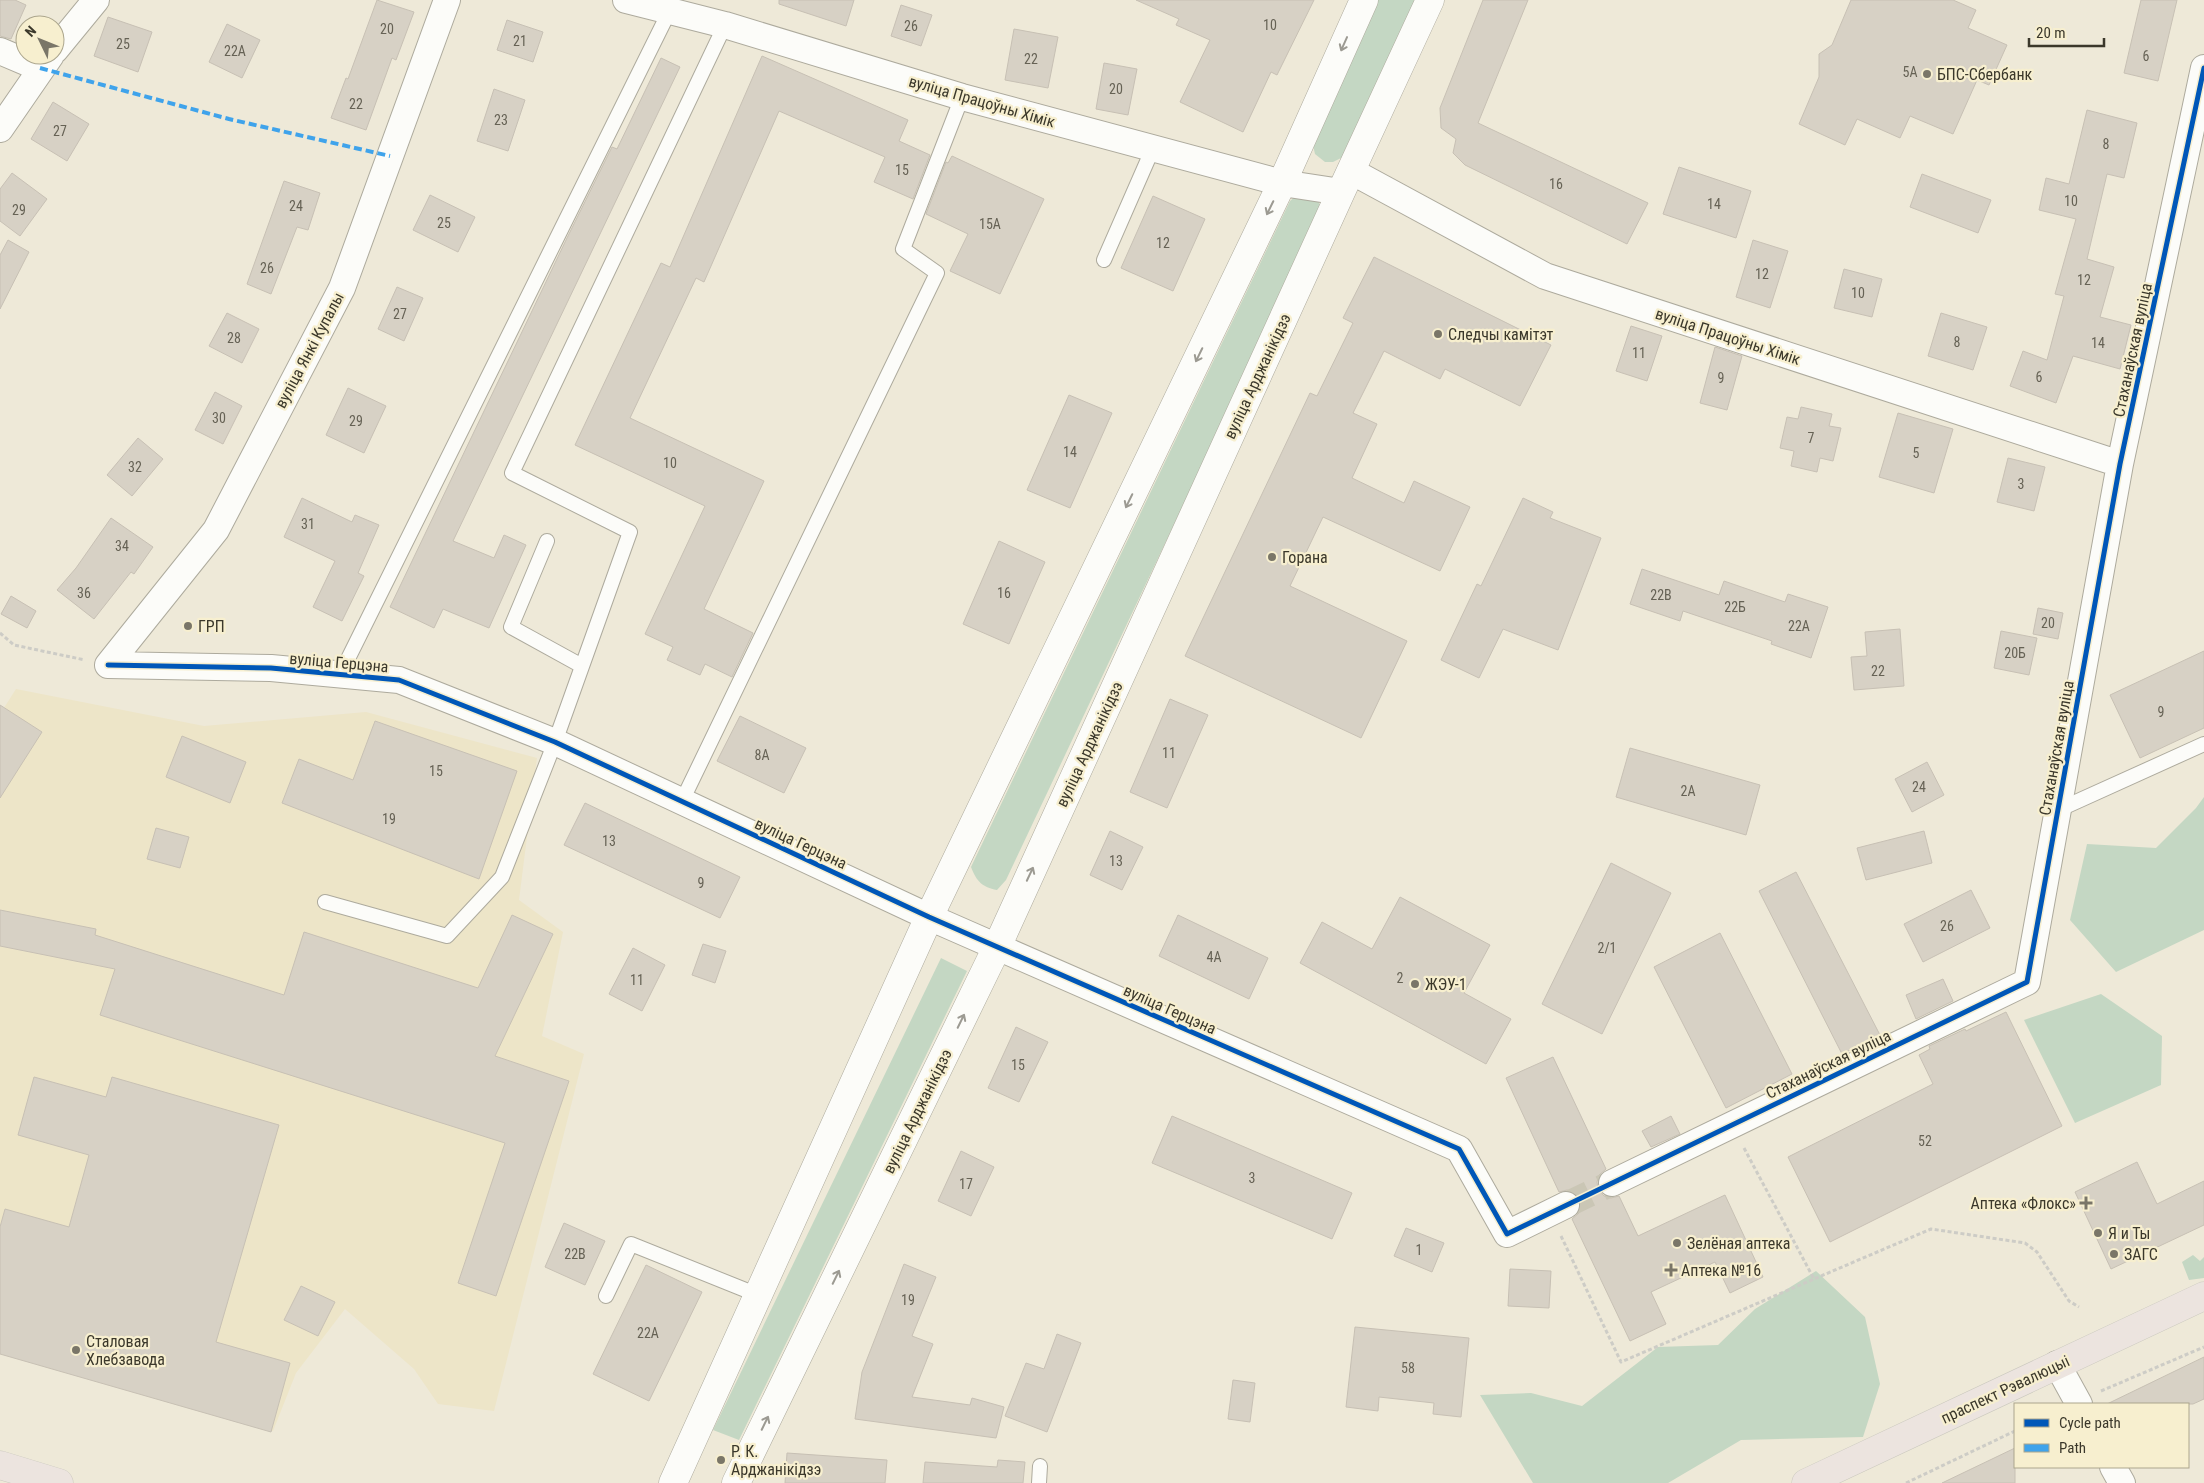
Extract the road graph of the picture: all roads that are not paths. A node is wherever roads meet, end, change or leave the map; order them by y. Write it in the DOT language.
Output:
graph roads {
  1 [pos="96,0"];
  2 [pos="447,0"];
  3 [pos="626,0"];
  4 [pos="1364,0"];
  5 [pos="1430,0"];
  6 [pos="669,12"];
  7 [pos="725,25"];
  8 [pos="65,38"];
  9 [pos="0,51"];
  10 [pos="15,53"];
  11 [pos="44,65"];
  12 [pos="2204,68"];
  13 [pos="962,97"];
  14 [pos="0,129"];
  15 [pos="1154,148"];
  16 [pos="1346,182"];
  17 [pos="1282,183"];
  18 [pos="1104,260"];
  19 [pos="2120,464"];
  20 [pos="547,541"];
  21 [pos="108,665"];
  22 [pos="582,666"];
  23 [pos="340,675"];
  24 [pos="555,742"];
  25 [pos="2204,744"];
  26 [pos="682,801"];
  27 [pos="2058,810"];
  28 [pos="325,902"];
  29 [pos="929,917"];
  30 [pos="996,947"];
  31 [pos="1612,1183"];
  32 [pos="1558,1209"];
  33 [pos="758,1295"];
  34 [pos="606,1296"];
  35 [pos="2204,1296"];
  36 [pos="2057,1364"];
  37 [pos="2078,1402"];
  38 [pos="0,1465"];
  39 [pos="1040,1466"];
  40 [pos="2114,1468"];
  41 [pos="49,1482"];
  42 [pos="673,1483"];
  43 [pos="736,1483"];
  44 [pos="1039,1483"];
  45 [pos="1806,1483"];
  46 [pos="2122,1483"];
  1 -- 8 [label="street"];
  2 -- 21 [label="street, вуліца Янкі Купалы"];
  3 -- 6 [label="street, вуліца Працоўны Хімік"];
  4 -- 17 [label="main road, one-way"];
  5 -- 16 [label="main road, вуліца Арджанікідзэ"];
  6 -- 7 [label="street, вуліца Працоўны Хімік"];
  6 -- 23 [label="lane"];
  7 -- 13 [label="street, вуліца Працоўны Хімік"];
  7 -- 22 [label="lane"];
  9 -- 10 [label="street"];
  11 -- 14 [label="street"];
  12 -- 19 [label="street, Стаханаўская вуліца"];
  13 -- 15 [label="street, вуліца Працоўны Хімік"];
  13 -- 26 [label="lane"];
  15 -- 17 [label="street, вуліца Працоўны Хімік"];
  15 -- 18 [label="lane"];
  16 -- 17 [label="street, вуліца Працоўны Хімік"];
  16 -- 19 [label="street, вуліца Працоўны Хімік"];
  30 -- 16 [label="main road, вуліца Арджанікідзэ, one-way"];
  17 -- 29 [label="main road, one-way"];
  19 -- 27 [label="street, Стаханаўская вуліца"];
  20 -- 22 [label="lane"];
  21 -- 23 [label="street, вуліца Герцэна"];
  22 -- 24 [label="lane"];
  23 -- 24 [label="street, вуліца Герцэна"];
  24 -- 26 [label="street, вуліца Герцэна"];
  24 -- 28 [label="lane"];
  25 -- 27 [label="lane"];
  26 -- 29 [label="street, вуліца Герцэна"];
  27 -- 31 [label="street, Стаханаўская вуліца"];
  29 -- 30 [label="street, вуліца Герцэна"];
  29 -- 33 [label="main road"];
  30 -- 32 [label="street, вуліца Герцэна"];
  43 -- 30 [label="main road, вуліца Арджанікідзэ, one-way"];
  33 -- 34 [label="lane"];
  33 -- 42 [label="main road"];
  35 -- 36 [label="main road, праспект Рэвалюцыі"];
  36 -- 37 [label="street"];
  36 -- 45 [label="main road, праспект Рэвалюцыі"];
  38 -- 41 [label="main road"];
  39 -- 44 [label="lane"];
  40 -- 46 [label="street"];
}
